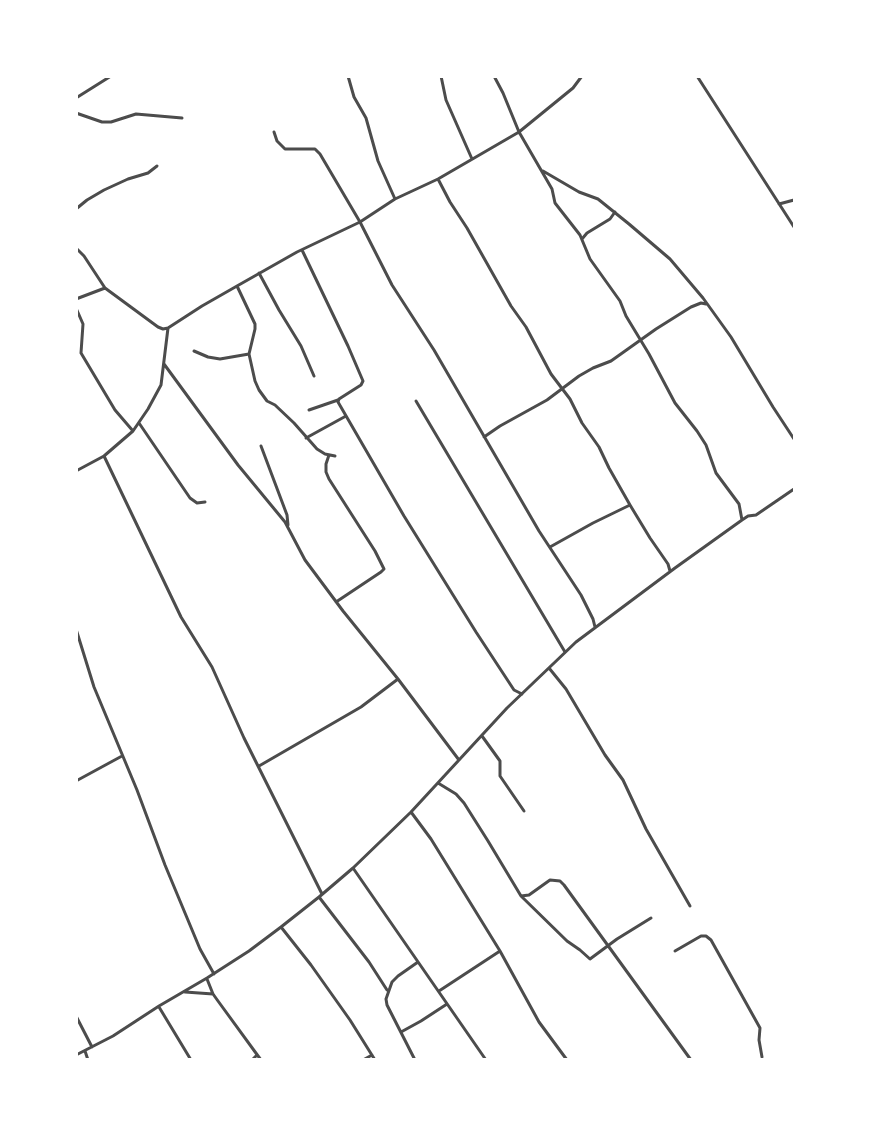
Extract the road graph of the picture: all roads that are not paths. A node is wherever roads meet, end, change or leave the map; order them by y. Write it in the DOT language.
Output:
graph roads {
  1 [pos="111,76"];
  2 [pos="348,76"];
  3 [pos="441,76"];
  4 [pos="494,76"];
  5 [pos="582,76"];
  6 [pos="697,76"];
  7 [pos="76,98"];
  8 [pos="76,113"];
  9 [pos="183,118"];
  10 [pos="274,132"];
  11 [pos="519,132"];
  12 [pos="472,159"];
  13 [pos="157,166"];
  14 [pos="541,170"];
  15 [pos="438,179"];
  16 [pos="395,199"];
  17 [pos="795,200"];
  18 [pos="779,204"];
  19 [pos="76,209"];
  20 [pos="615,212"];
  21 [pos="360,222"];
  22 [pos="795,227"];
  23 [pos="582,239"];
  24 [pos="76,248"];
  25 [pos="302,250"];
  26 [pos="259,273"];
  27 [pos="237,286"];
  28 [pos="105,288"];
  29 [pos="76,299"];
  30 [pos="709,305"];
  31 [pos="76,308"];
  32 [pos="168,328"];
  33 [pos="640,341"];
  34 [pos="194,351"];
  35 [pos="249,354"];
  36 [pos="164,364"];
  37 [pos="314,376"];
  38 [pos="562,388"];
  39 [pos="338,400"];
  40 [pos="416,400"];
  41 [pos="309,410"];
  42 [pos="346,416"];
  43 [pos="139,423"];
  44 [pos="133,431"];
  45 [pos="484,437"];
  46 [pos="794,437"];
  47 [pos="306,438"];
  48 [pos="261,446"];
  49 [pos="329,455"];
  50 [pos="104,456"];
  51 [pos="335,456"];
  52 [pos="76,471"];
  53 [pos="795,489"];
  54 [pos="205,502"];
  55 [pos="630,505"];
  56 [pos="742,520"];
  57 [pos="288,526"];
  58 [pos="550,547"];
  59 [pos="670,571"];
  60 [pos="336,602"];
  61 [pos="595,627"];
  62 [pos="76,629"];
  63 [pos="565,652"];
  64 [pos="549,668"];
  65 [pos="398,680"];
  66 [pos="522,694"];
  67 [pos="482,736"];
  68 [pos="122,756"];
  69 [pos="459,760"];
  70 [pos="259,766"];
  71 [pos="76,781"];
  72 [pos="438,783"];
  73 [pos="524,811"];
  74 [pos="411,812"];
  75 [pos="353,868"];
  76 [pos="320,896"];
  77 [pos="521,896"];
  78 [pos="690,906"];
  79 [pos="651,918"];
  80 [pos="281,927"];
  81 [pos="608,946"];
  82 [pos="500,951"];
  83 [pos="675,951"];
  84 [pos="418,962"];
  85 [pos="214,974"];
  86 [pos="207,978"];
  87 [pos="388,991"];
  88 [pos="439,991"];
  89 [pos="183,992"];
  90 [pos="213,994"];
  91 [pos="447,1004"];
  92 [pos="159,1006"];
  93 [pos="76,1016"];
  94 [pos="401,1032"];
  95 [pos="92,1047"];
  96 [pos="85,1051"];
  97 [pos="76,1055"];
  98 [pos="257,1055"];
  99 [pos="372,1055"];
  100 [pos="762,1057"];
  101 [pos="414,1058"];
  102 [pos="88,1059"];
  103 [pos="191,1059"];
  104 [pos="252,1059"];
  105 [pos="261,1059"];
  106 [pos="363,1059"];
  107 [pos="375,1059"];
  108 [pos="407,1059"];
  109 [pos="486,1059"];
  110 [pos="567,1059"];
  111 [pos="691,1059"];
  1 -- 7 [label="street"];
  2 -- 16 [label="street"];
  3 -- 12 [label="street"];
  4 -- 11 [label="street"];
  5 -- 11 [label="street"];
  6 -- 18 [label="street"];
  8 -- 9 [label="street"];
  10 -- 21 [label="street"];
  11 -- 12 [label="street"];
  11 -- 14 [label="street"];
  12 -- 15 [label="street"];
  13 -- 19 [label="street"];
  14 -- 20 [label="street"];
  14 -- 23 [label="street"];
  15 -- 16 [label="street"];
  15 -- 38 [label="street"];
  16 -- 21 [label="street"];
  17 -- 18 [label="street"];
  18 -- 22 [label="street"];
  20 -- 23 [label="street"];
  20 -- 30 [label="street"];
  21 -- 25 [label="street"];
  21 -- 45 [label="street"];
  23 -- 33 [label="street"];
  24 -- 28 [label="street"];
  25 -- 26 [label="street"];
  25 -- 39 [label="street"];
  26 -- 27 [label="street"];
  26 -- 37 [label="street"];
  27 -- 32 [label="street"];
  27 -- 35 [label="street"];
  28 -- 29 [label="street"];
  28 -- 32 [label="street"];
  30 -- 33 [label="street"];
  30 -- 46 [label="street"];
  31 -- 44 [label="street"];
  32 -- 36 [label="street"];
  33 -- 38 [label="street"];
  33 -- 56 [label="street"];
  34 -- 35 [label="street"];
  35 -- 47 [label="street"];
  36 -- 43 [label="street"];
  36 -- 57 [label="street"];
  38 -- 45 [label="street"];
  38 -- 55 [label="street"];
  39 -- 41 [label="street"];
  39 -- 42 [label="street"];
  40 -- 63 [label="street"];
  42 -- 47 [label="street"];
  42 -- 66 [label="street"];
  43 -- 44 [label="street"];
  43 -- 54 [label="street"];
  44 -- 50 [label="street"];
  45 -- 58 [label="street"];
  47 -- 49 [label="street"];
  48 -- 57 [label="street"];
  49 -- 51 [label="street"];
  49 -- 60 [label="street"];
  50 -- 52 [label="street"];
  50 -- 70 [label="street"];
  53 -- 56 [label="street"];
  55 -- 58 [label="street"];
  55 -- 59 [label="street"];
  56 -- 59 [label="street"];
  57 -- 60 [label="street"];
  58 -- 61 [label="street"];
  59 -- 61 [label="street"];
  60 -- 65 [label="street"];
  61 -- 63 [label="street"];
  62 -- 68 [label="street"];
  63 -- 64 [label="street"];
  64 -- 66 [label="street"];
  64 -- 78 [label="street"];
  65 -- 69 [label="street"];
  65 -- 70 [label="street"];
  66 -- 67 [label="street"];
  67 -- 69 [label="street"];
  67 -- 73 [label="street"];
  68 -- 71 [label="street"];
  68 -- 85 [label="street"];
  69 -- 72 [label="street"];
  70 -- 76 [label="street"];
  72 -- 74 [label="street"];
  72 -- 77 [label="street"];
  74 -- 75 [label="street"];
  74 -- 82 [label="street"];
  75 -- 76 [label="street"];
  75 -- 84 [label="street"];
  76 -- 80 [label="street"];
  76 -- 87 [label="street"];
  77 -- 81 [label="street"];
  77 -- 81 [label="street"];
  79 -- 81 [label="street"];
  80 -- 85 [label="street"];
  80 -- 99 [label="street"];
  81 -- 111 [label="street"];
  82 -- 88 [label="street"];
  82 -- 110 [label="street"];
  83 -- 100 [label="street"];
  84 -- 87 [label="street"];
  84 -- 88 [label="street"];
  85 -- 86 [label="street"];
  86 -- 89 [label="street"];
  86 -- 90 [label="street"];
  87 -- 94 [label="street"];
  88 -- 91 [label="street"];
  89 -- 90 [label="street"];
  89 -- 92 [label="street"];
  90 -- 98 [label="street"];
  91 -- 94 [label="street"];
  91 -- 109 [label="street"];
  92 -- 95 [label="street"];
  92 -- 103 [label="street"];
  93 -- 95 [label="street"];
  94 -- 101 [label="street"];
  95 -- 96 [label="street"];
  96 -- 97 [label="street"];
  96 -- 102 [label="street"];
  98 -- 104 [label="street"];
  98 -- 105 [label="street"];
  99 -- 106 [label="street"];
  99 -- 107 [label="street"];
  101 -- 108 [label="street"];
}
